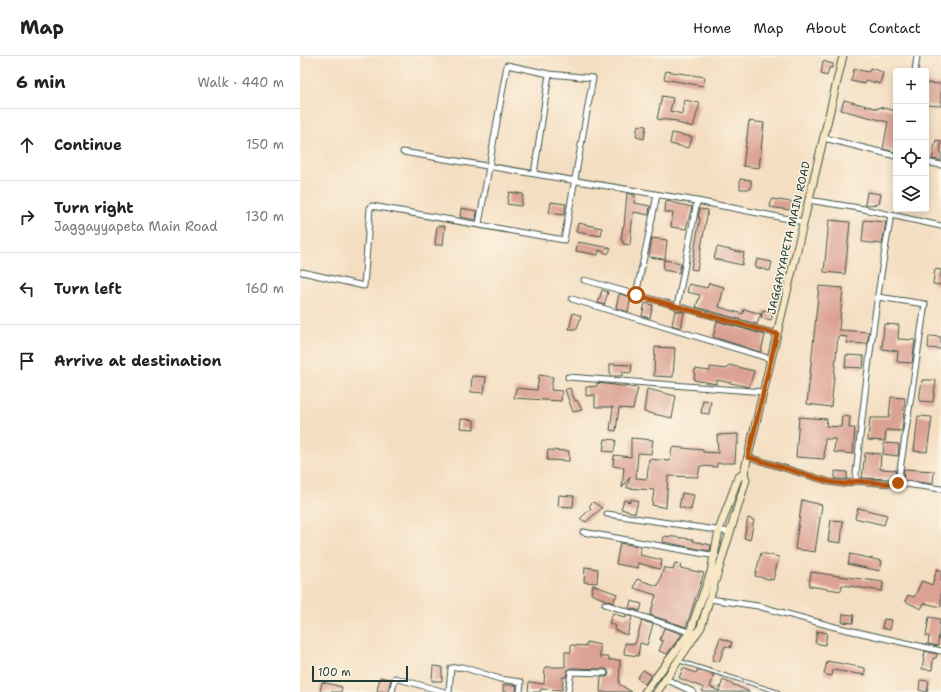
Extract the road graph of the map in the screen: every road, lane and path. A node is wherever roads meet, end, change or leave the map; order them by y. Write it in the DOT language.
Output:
graph roads {
  1 [pos="843,56"];
  2 [pos="918,56"];
  3 [pos="916,68"];
  4 [pos="549,74"];
  5 [pos="824,138"];
  6 [pos="403,152"];
  7 [pos="893,155"];
  8 [pos="929,163"];
  9 [pos="941,165"];
  10 [pos="489,166"];
  11 [pos="534,174"];
  12 [pos="575,181"];
  13 [pos="657,195"];
  14 [pos="809,200"];
  15 [pos="697,201"];
  16 [pos="891,216"];
  17 [pos="804,222"];
  18 [pos="479,224"];
  19 [pos="941,226"];
  20 [pos="302,272"];
  21 [pos="584,280"];
  22 [pos="636,295"];
  23 [pos="878,298"];
  24 [pos="572,299"];
  25 [pos="677,307"];
  26 [pos="777,334"];
  27 [pos="772,359"];
  28 [pos="568,377"];
  29 [pos="764,392"];
  30 [pos="748,457"];
  31 [pos="744,473"];
  32 [pos="856,481"];
  33 [pos="898,483"];
  34 [pos="941,489"];
  35 [pos="607,514"];
  36 [pos="719,530"];
  37 [pos="583,532"];
  38 [pos="730,532"];
  39 [pos="714,556"];
  40 [pos="723,557"];
  41 [pos="710,599"];
  42 [pos="605,604"];
  43 [pos="693,633"];
  44 [pos="941,651"];
  45 [pos="678,660"];
  46 [pos="604,673"];
  47 [pos="666,679"];
  48 [pos="392,692"];
  49 [pos="445,692"];
  50 [pos="449,692"];
  51 [pos="520,692"];
  52 [pos="568,692"];
  53 [pos="645,692"];
  54 [pos="657,692"];
  55 [pos="693,692"];
  56 [pos="778,692"];
  1 -- 5 [label="main road, JAGGAYYAPETA MAIN ROAD"];
  2 -- 3 [label="street"];
  4 -- 10 [label="street"];
  4 -- 11 [label="street"];
  4 -- 12 [label="street"];
  5 -- 7 [label="street"];
  5 -- 14 [label="main road, JAGGAYYAPETA MAIN ROAD"];
  6 -- 10 [label="street"];
  8 -- 9 [label="street"];
  10 -- 11 [label="street"];
  10 -- 18 [label="street"];
  11 -- 12 [label="street"];
  12 -- 13 [label="street"];
  12 -- 18 [label="street"];
  13 -- 15 [label="street"];
  13 -- 22 [label="street"];
  14 -- 16 [label="street"];
  14 -- 17 [label="main road, JAGGAYYAPETA MAIN ROAD"];
  15 -- 17 [label="street"];
  15 -- 25 [label="street"];
  16 -- 19 [label="street"];
  16 -- 23 [label="street"];
  17 -- 26 [label="main road, JAGGAYYAPETA MAIN ROAD"];
  18 -- 20 [label="street"];
  21 -- 22 [label="street"];
  22 -- 25 [label="street"];
  23 -- 32 [label="street"];
  23 -- 33 [label="street"];
  24 -- 27 [label="street"];
  25 -- 26 [label="street"];
  26 -- 27 [label="main road, JAGGAYYAPETA MAIN ROAD"];
  27 -- 29 [label="main road, JAGGAYYAPETA MAIN ROAD"];
  28 -- 29 [label="street"];
  29 -- 30 [label="main road, JAGGAYYAPETA MAIN ROAD"];
  30 -- 31 [label="main road, JAGGAYYAPETA MAIN ROAD"];
  30 -- 32 [label="street"];
  31 -- 36 [label="main road"];
  31 -- 38 [label="main road, JAGGAYYAPETA MAIN ROAD"];
  32 -- 33 [label="street"];
  33 -- 34 [label="street"];
  35 -- 36 [label="street"];
  36 -- 38 [label="street"];
  36 -- 39 [label="main road"];
  37 -- 39 [label="street"];
  38 -- 40 [label="main road, JAGGAYYAPETA MAIN ROAD"];
  39 -- 40 [label="street"];
  39 -- 43 [label="main road"];
  40 -- 41 [label="main road, JAGGAYYAPETA MAIN ROAD"];
  41 -- 43 [label="main road, JAGGAYYAPETA MAIN ROAD"];
  41 -- 44 [label="street"];
  42 -- 43 [label="street"];
  43 -- 45 [label="main road, JAGGAYYAPETA MAIN ROAD"];
  43 -- 53 [label="main road"];
  45 -- 47 [label="main road, JAGGAYYAPETA MAIN ROAD"];
  45 -- 56 [label="lane"];
  46 -- 52 [label="street"];
  47 -- 54 [label="main road, JAGGAYYAPETA MAIN ROAD"];
  47 -- 55 [label="street"];
  48 -- 49 [label="street"];
  50 -- 51 [label="street"];
}
